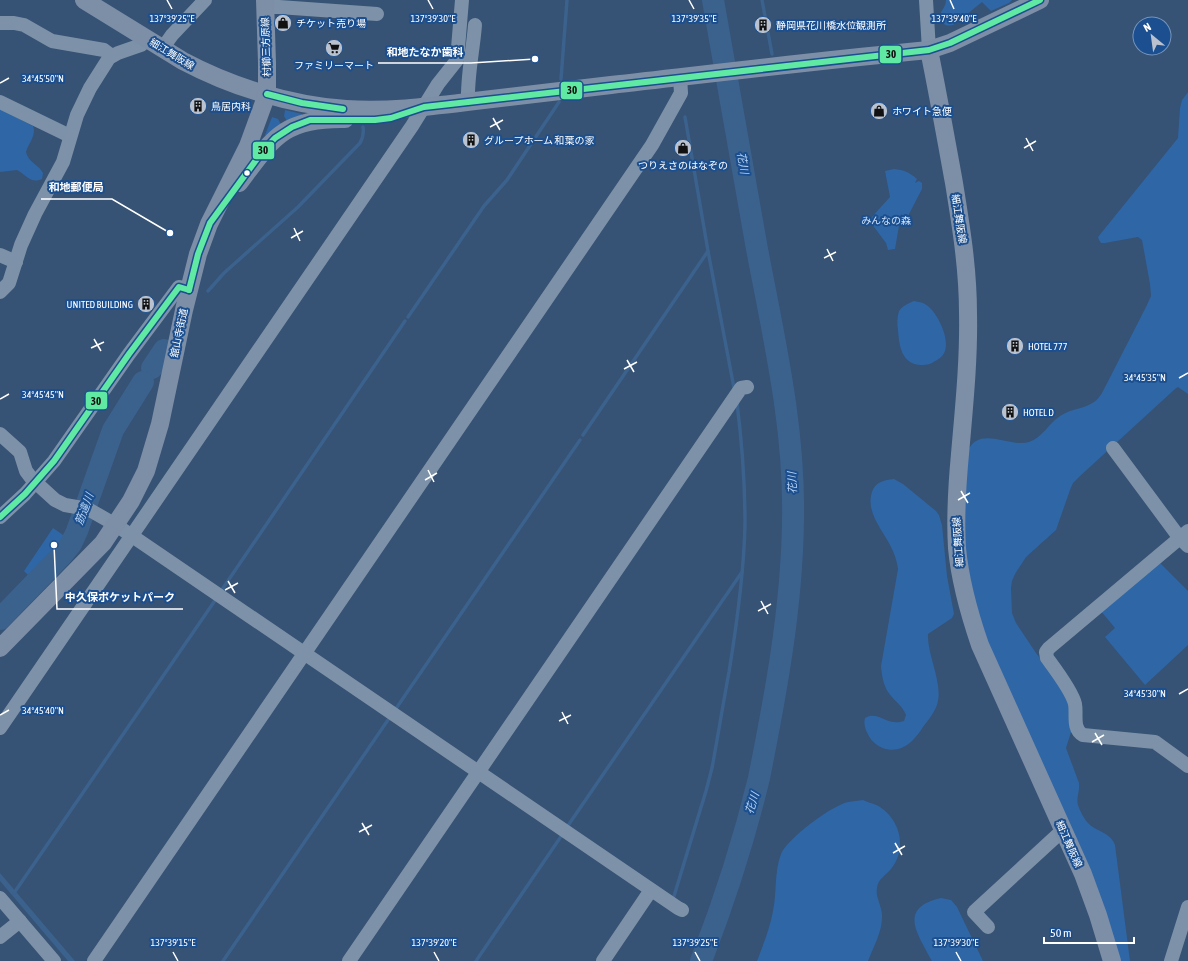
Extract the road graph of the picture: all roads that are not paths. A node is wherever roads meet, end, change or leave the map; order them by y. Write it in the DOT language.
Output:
graph roads {
  1 [pos="84,0"];
  2 [pos="205,0"];
  3 [pos="462,0"];
  4 [pos="926,0"];
  5 [pos="1032,2"];
  6 [pos="265,4"];
  7 [pos="377,14"];
  8 [pos="0,23"];
  9 [pos="475,25"];
  10 [pos="147,39"];
  11 [pos="162,49"];
  12 [pos="929,50"];
  13 [pos="112,56"];
  14 [pos="686,76"];
  15 [pos="267,94"];
  16 [pos="0,102"];
  17 [pos="468,102"];
  18 [pos="424,107"];
  19 [pos="70,136"];
  20 [pos="210,222"];
  21 [pos="0,255"];
  22 [pos="16,262"];
  23 [pos="189,290"];
  24 [pos="0,292"];
  25 [pos="747,386"];
  26 [pos="0,434"];
  27 [pos="1113,448"];
  28 [pos="35,483"];
  29 [pos="0,517"];
  30 [pos="116,525"];
  31 [pos="131,536"];
  32 [pos="1185,538"];
  33 [pos="0,648"];
  34 [pos="305,654"];
  35 [pos="0,728"];
  36 [pos="1188,766"];
  37 [pos="478,772"];
  38 [pos="1063,830"];
  39 [pos="651,890"];
  40 [pos="0,898"];
  41 [pos="1188,907"];
  42 [pos="682,910"];
  43 [pos="20,921"];
  44 [pos="988,927"];
  45 [pos="0,937"];
  46 [pos="54,961"];
  47 [pos="94,961"];
  48 [pos="349,961"];
  49 [pos="603,961"];
  50 [pos="1112,961"];
  51 [pos="1171,961"];
  1 -- 10 [label="main road, 細江舞阪線"];
  2 -- 11 [label="street"];
  3 -- 18 [label="street"];
  4 -- 12 [label="street"];
  5 -- 12 [label="main road"];
  6 -- 7 [label="street"];
  6 -- 15 [label="main road, 村櫛三方原線"];
  8 -- 13 [label="street"];
  9 -- 17 [label="street"];
  10 -- 11 [label="main road, 細江舞阪線"];
  10 -- 13 [label="street"];
  11 -- 15 [label="main road, 細江舞阪線"];
  12 -- 14 [label="main road"];
  12 -- 38 [label="main road, 細江舞阪線"];
  13 -- 19 [label="street"];
  14 -- 17 [label="main road"];
  14 -- 34 [label="street"];
  15 -- 18 [label="main road"];
  15 -- 20 [label="main road, 舘山寺街道"];
  16 -- 19 [label="street"];
  17 -- 18 [label="main road"];
  18 -- 20 [label="main road"];
  18 -- 31 [label="street"];
  19 -- 22 [label="street"];
  20 -- 23 [label="main road, 舘山寺街道"];
  21 -- 22 [label="street"];
  22 -- 24 [label="street"];
  23 -- 28 [label="street"];
  23 -- 30 [label="main road, 舘山寺街道"];
  25 -- 37 [label="street"];
  26 -- 28 [label="street"];
  27 -- 32 [label="street"];
  28 -- 29 [label="street"];
  28 -- 30 [label="street"];
  30 -- 31 [label="street"];
  30 -- 33 [label="main road, 舘山寺街道"];
  31 -- 34 [label="street"];
  31 -- 35 [label="street"];
  32 -- 36 [label="street"];
  34 -- 37 [label="street"];
  34 -- 47 [label="street"];
  37 -- 39 [label="street"];
  37 -- 48 [label="street"];
  38 -- 44 [label="street"];
  38 -- 50 [label="main road, 細江舞阪線"];
  39 -- 42 [label="street"];
  39 -- 49 [label="street"];
  40 -- 43 [label="street"];
  41 -- 51 [label="street"];
  43 -- 45 [label="street"];
  43 -- 46 [label="street"];
}
